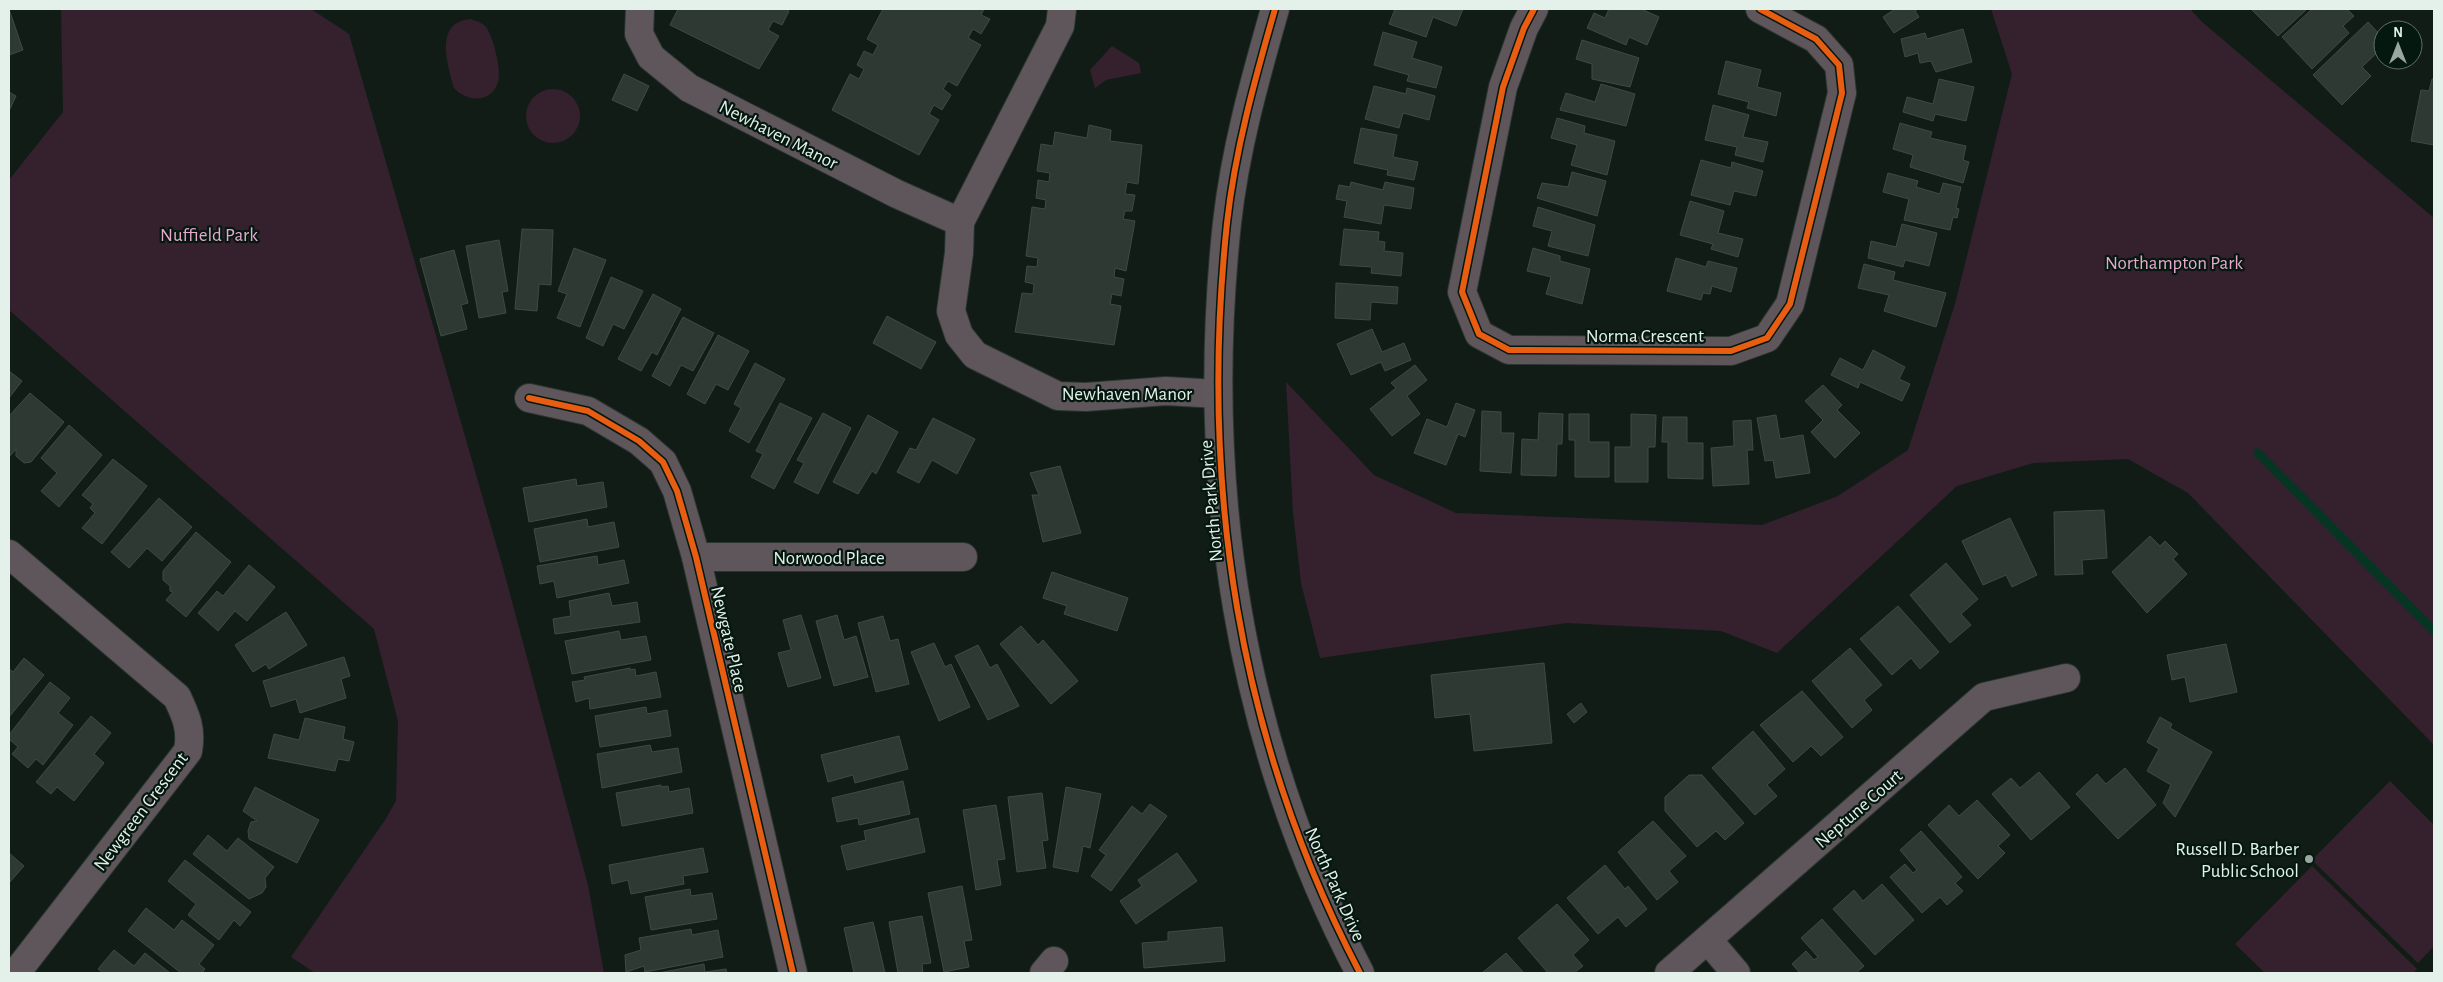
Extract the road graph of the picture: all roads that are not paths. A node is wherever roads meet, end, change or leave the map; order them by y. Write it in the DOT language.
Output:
graph roads {
  1 [pos="640,9"];
  2 [pos="1062,9"];
  3 [pos="1275,9"];
  4 [pos="1534,9"];
  5 [pos="1760,9"];
  6 [pos="960,222"];
  7 [pos="1218,394"];
  8 [pos="529,398"];
  9 [pos="9,554"];
  10 [pos="696,556"];
  11 [pos="963,557"];
  12 [pos="2066,678"];
  13 [pos="1708,940"];
  14 [pos="16,973"];
  15 [pos="793,973"];
  16 [pos="1360,973"];
  17 [pos="1668,973"];
  18 [pos="1736,973"];
  1 -- 6 [label="street, Newhaven Manor"];
  2 -- 6 [label="street, Newhaven Manor"];
  3 -- 7 [label="main road, North Park Drive"];
  4 -- 5 [label="street, Norma Crescent"];
  6 -- 7 [label="street, Newhaven Manor"];
  7 -- 16 [label="main road, North Park Drive"];
  8 -- 10 [label="street, Newgate Place"];
  9 -- 14 [label="street, Newgreen Crescent"];
  10 -- 11 [label="street, Norwood Place"];
  10 -- 15 [label="street, Newgate Place"];
  12 -- 13 [label="street, Neptune Court"];
  13 -- 17 [label="street, Neptune Court"];
  13 -- 18 [label="street"];
}
